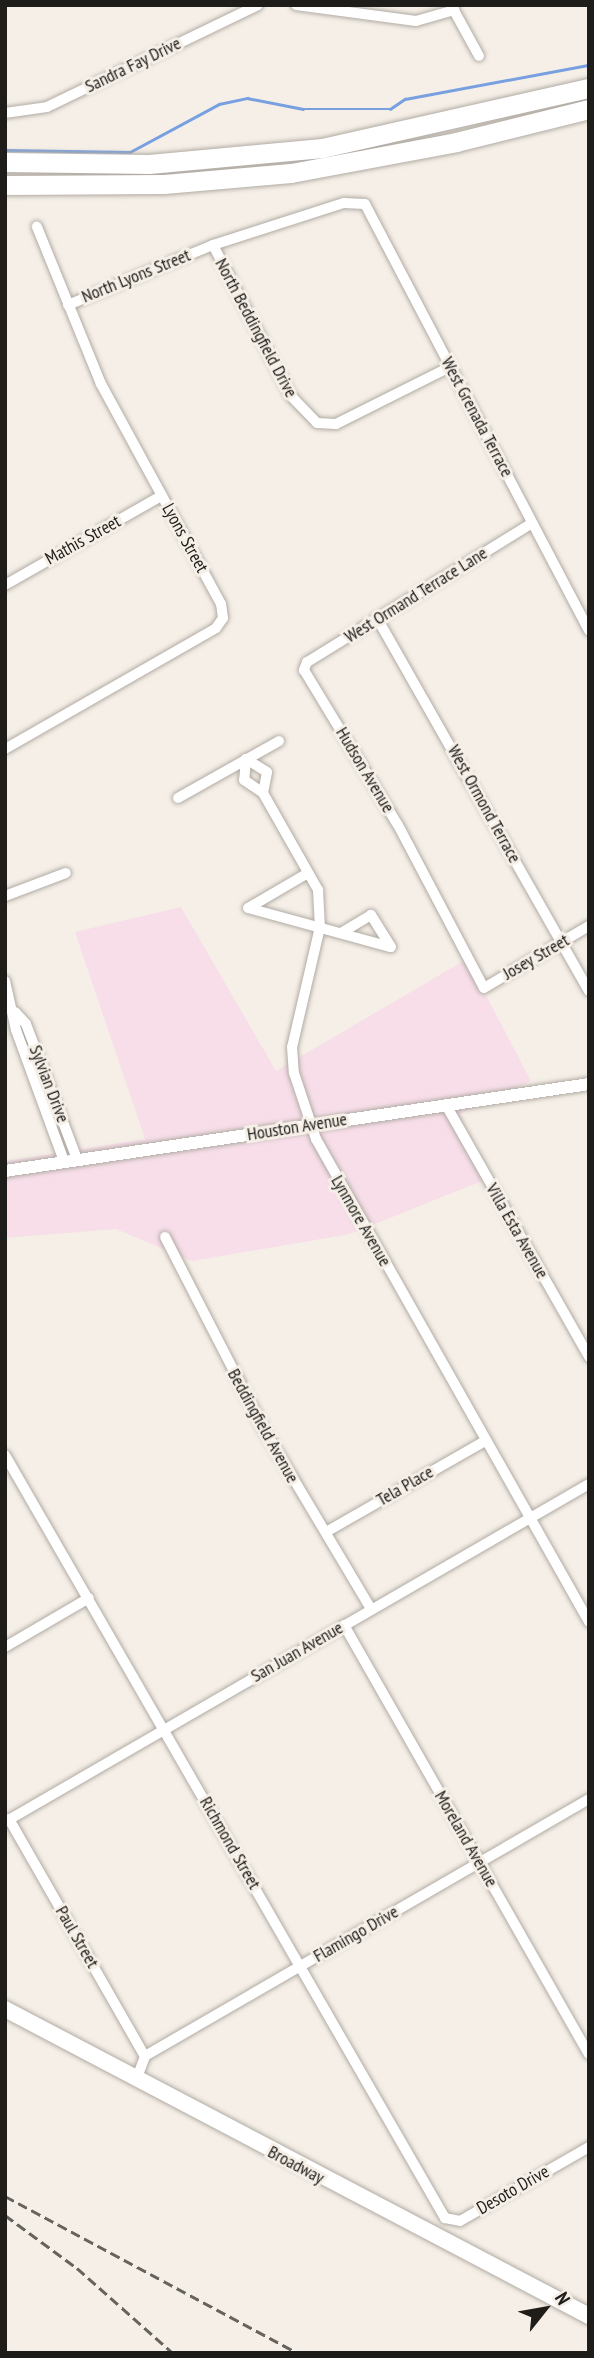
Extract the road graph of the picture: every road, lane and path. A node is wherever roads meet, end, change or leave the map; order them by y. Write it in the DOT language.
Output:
graph roads {
  1 [pos="258,5"];
  2 [pos="296,5"];
  3 [pos="452,7"];
  4 [pos="479,56"];
  5 [pos="589,88"];
  6 [pos="589,109"];
  7 [pos="5,113"];
  8 [pos="5,162"];
  9 [pos="5,185"];
  10 [pos="365,204"];
  11 [pos="37,227"];
  12 [pos="213,245"];
  13 [pos="68,305"];
  14 [pos="450,367"];
  15 [pos="162,496"];
  16 [pos="529,525"];
  17 [pos="5,585"];
  18 [pos="377,618"];
  19 [pos="589,631"];
  20 [pos="304,665"];
  21 [pos="279,741"];
  22 [pos="5,749"];
  23 [pos="246,759"];
  24 [pos="263,793"];
  25 [pos="178,798"];
  26 [pos="65,873"];
  27 [pos="308,873"];
  28 [pos="5,896"];
  29 [pos="589,926"];
  30 [pos="320,927"];
  31 [pos="341,933"];
  32 [pos="561,943"];
  33 [pos="5,981"];
  34 [pos="484,988"];
  35 [pos="589,991"];
  36 [pos="10,1013"];
  37 [pos="589,1084"];
  38 [pos="446,1105"];
  39 [pos="313,1124"];
  40 [pos="70,1160"];
  41 [pos="5,1171"];
  42 [pos="165,1237"];
  43 [pos="589,1357"];
  44 [pos="485,1441"];
  45 [pos="5,1455"];
  46 [pos="589,1484"];
  47 [pos="529,1519"];
  48 [pos="326,1532"];
  49 [pos="89,1598"];
  50 [pos="371,1609"];
  51 [pos="589,1622"];
  52 [pos="344,1625"];
  53 [pos="5,1647"];
  54 [pos="165,1729"];
  55 [pos="589,1799"];
  56 [pos="7,1820"];
  57 [pos="479,1862"];
  58 [pos="300,1967"];
  59 [pos="5,2009"];
  60 [pos="589,2054"];
  61 [pos="145,2056"];
  62 [pos="136,2080"];
  63 [pos="589,2147"];
  64 [pos="439,2210"];
  65 [pos="422,2232"];
  66 [pos="589,2316"];
  1 -- 7 [label="street, Sandra Fay Drive"];
  2 -- 3 [label="street"];
  3 -- 4 [label="street"];
  5 -- 8 [label="highway"];
  6 -- 9 [label="highway"];
  10 -- 12 [label="street, North Lyons Street"];
  10 -- 14 [label="street, West Grenada Terrace"];
  11 -- 13 [label="street, Lyons Street"];
  12 -- 13 [label="street, North Lyons Street"];
  12 -- 14 [label="street, North Beddingfield Drive"];
  13 -- 15 [label="street, Lyons Street"];
  14 -- 16 [label="street, West Grenada Terrace"];
  15 -- 17 [label="street, Mathis Street"];
  15 -- 22 [label="street, Lyons Street"];
  16 -- 18 [label="street, West Ormand Terrace Lane"];
  16 -- 19 [label="street, West Grenada Terrace"];
  18 -- 20 [label="street, West Ormand Terrace Lane"];
  18 -- 32 [label="street, West Ormond Terrace"];
  20 -- 34 [label="street, Hudson Avenue"];
  21 -- 23 [label="street"];
  23 -- 24 [label="street, Lynmore Avenue"];
  23 -- 24 [label="street, Lynmore Avenue"];
  23 -- 25 [label="street"];
  24 -- 27 [label="street, Lynmore Avenue"];
  26 -- 28 [label="street"];
  27 -- 30 [label="street, Lynmore Avenue"];
  27 -- 30 [label="street"];
  29 -- 32 [label="street, Josey Street"];
  30 -- 31 [label="street"];
  30 -- 39 [label="street, Lynmore Avenue"];
  32 -- 34 [label="street, Josey Street"];
  32 -- 35 [label="street, West Ormond Terrace"];
  33 -- 36 [label="street, Sylvian Drive"];
  36 -- 40 [label="street, Sylvian Drive"];
  37 -- 38 [label="street, Houston Avenue"];
  38 -- 39 [label="street, Houston Avenue"];
  38 -- 43 [label="street, Villa Esta Avenue"];
  39 -- 40 [label="street, Houston Avenue"];
  39 -- 44 [label="street, Lynmore Avenue"];
  40 -- 41 [label="street, Houston Avenue"];
  42 -- 48 [label="street, Beddingfield Avenue"];
  44 -- 47 [label="street, Lynmore Avenue"];
  44 -- 48 [label="street, Tela Place"];
  45 -- 49 [label="street, Richmond Street"];
  46 -- 47 [label="street, San Juan Avenue"];
  47 -- 50 [label="street, San Juan Avenue"];
  47 -- 51 [label="street, Lynmore Avenue"];
  48 -- 50 [label="street, Beddingfield Avenue"];
  49 -- 53 [label="street"];
  49 -- 54 [label="street, Richmond Street"];
  50 -- 52 [label="street, San Juan Avenue"];
  52 -- 54 [label="street, San Juan Avenue"];
  52 -- 57 [label="street, Moreland Avenue"];
  54 -- 56 [label="street, San Juan Avenue"];
  54 -- 58 [label="street, Richmond Street"];
  55 -- 57 [label="street, Flamingo Drive"];
  56 -- 61 [label="street, Paul Street"];
  57 -- 58 [label="street, Flamingo Drive"];
  57 -- 60 [label="street, Moreland Avenue"];
  58 -- 61 [label="street, Flamingo Drive"];
  58 -- 64 [label="street, Richmond Street"];
  59 -- 62 [label="main road, Broadway"];
  61 -- 62 [label="street"];
  62 -- 65 [label="main road, Broadway"];
  63 -- 64 [label="street, Desoto Drive"];
  64 -- 65 [label="street"];
  65 -- 66 [label="main road, Broadway"];
}
